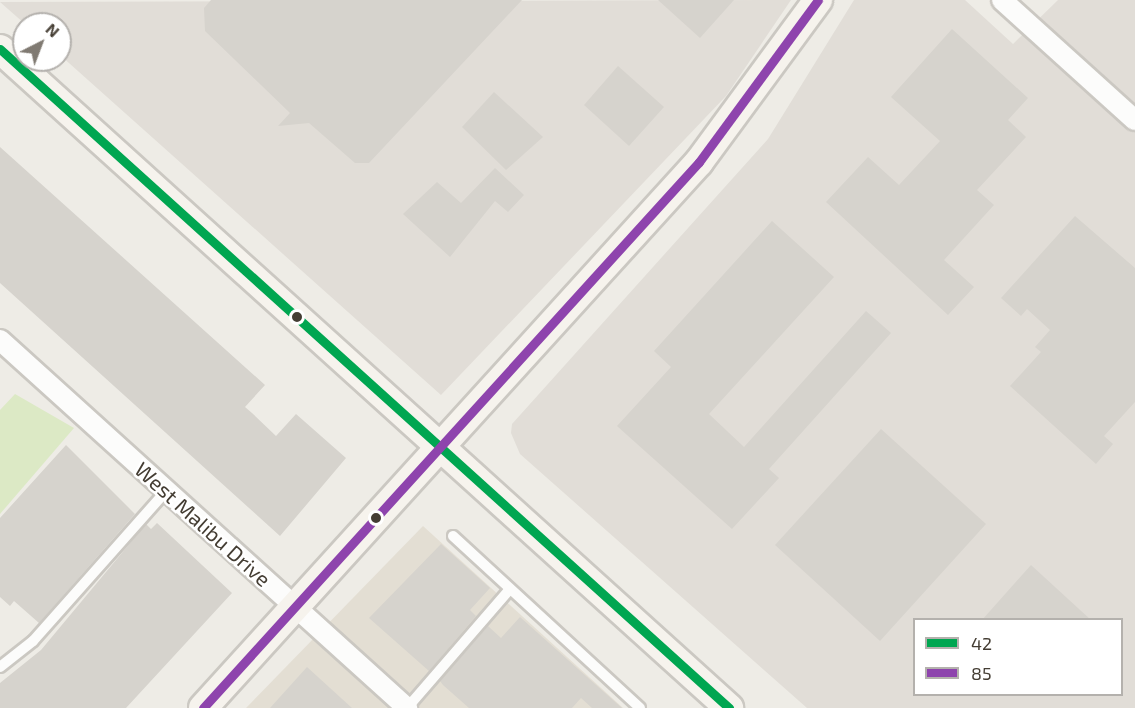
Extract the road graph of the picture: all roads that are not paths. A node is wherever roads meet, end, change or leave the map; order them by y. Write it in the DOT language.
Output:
graph roads {
  1 [pos="818,0"];
  2 [pos="1002,0"];
  3 [pos="0,48"];
  4 [pos="1135,120"];
  5 [pos="0,340"];
  6 [pos="441,447"];
  7 [pos="166,491"];
  8 [pos="453,536"];
  9 [pos="510,589"];
  10 [pos="296,607"];
  11 [pos="0,667"];
  12 [pos="203,708"];
  13 [pos="407,708"];
  14 [pos="640,708"];
  15 [pos="729,708"];
  1 -- 6 [label="main road"];
  2 -- 4 [label="street"];
  3 -- 6 [label="main road"];
  5 -- 7 [label="street, West Malibu Drive"];
  6 -- 10 [label="main road"];
  6 -- 15 [label="main road"];
  7 -- 10 [label="street, West Malibu Drive"];
  7 -- 11 [label="lane"];
  8 -- 9 [label="lane"];
  9 -- 13 [label="lane"];
  9 -- 14 [label="lane"];
  10 -- 12 [label="main road"];
  10 -- 13 [label="street, West Malibu Drive"];
}
